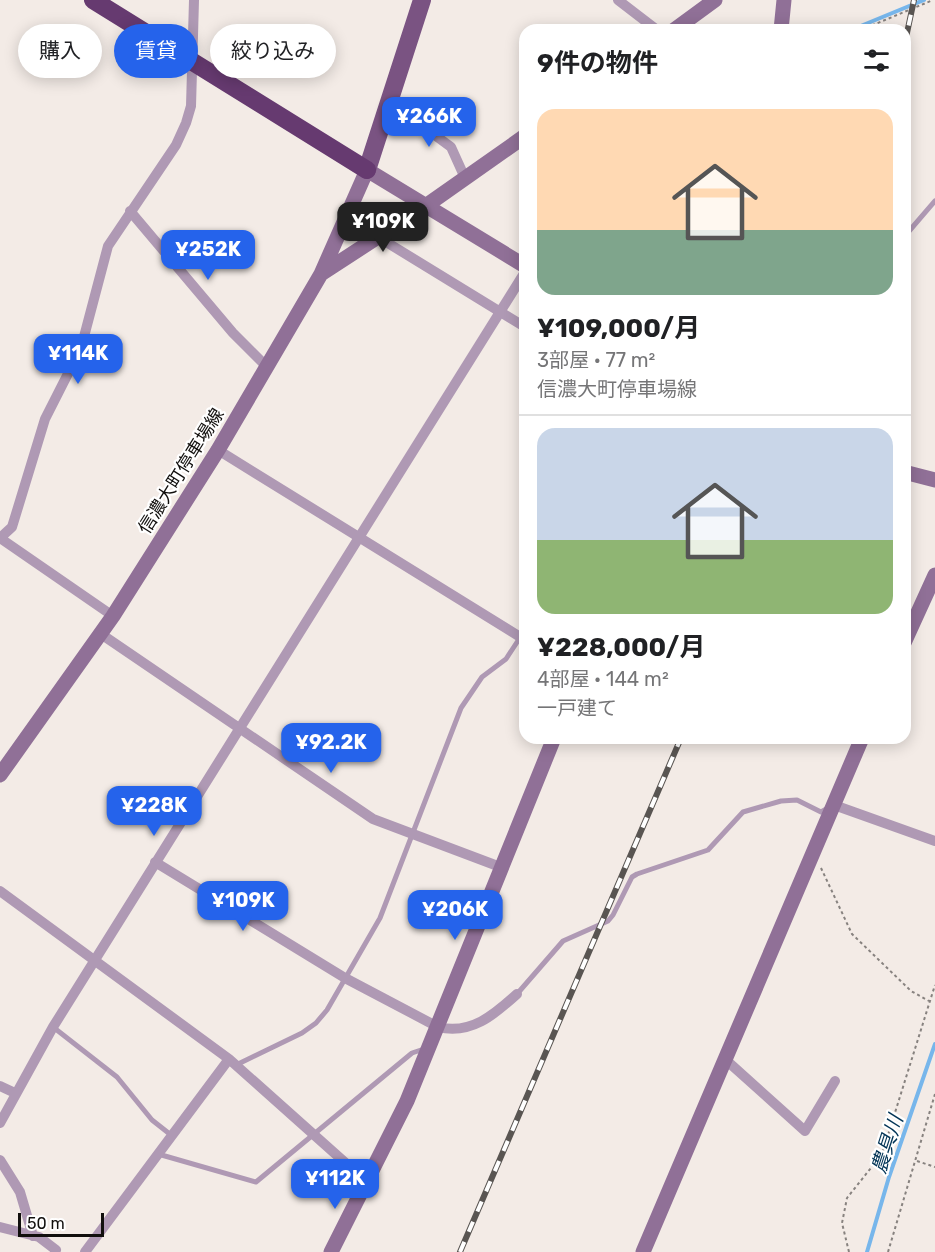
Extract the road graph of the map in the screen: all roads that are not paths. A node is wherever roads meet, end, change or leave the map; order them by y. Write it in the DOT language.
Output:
graph roads {
  1 [pos="93,0"];
  2 [pos="194,0"];
  3 [pos="422,0"];
  4 [pos="618,0"];
  5 [pos="715,0"];
  6 [pos="784,0"];
  7 [pos="133,24"];
  8 [pos="193,24"];
  9 [pos="649,24"];
  10 [pos="682,24"];
  11 [pos="782,24"];
  12 [pos="198,63"];
  13 [pos="192,78"];
  14 [pos="402,111"];
  15 [pos="519,140"];
  16 [pos="367,170"];
  17 [pos="465,178"];
  18 [pos="935,201"];
  19 [pos="427,205"];
  20 [pos="130,211"];
  21 [pos="911,229"];
  22 [pos="378,237"];
  23 [pos="519,262"];
  24 [pos="321,274"];
  25 [pos="519,281"];
  26 [pos="499,312"];
  27 [pos="519,324"];
  28 [pos="268,368"];
  29 [pos="218,450"];
  30 [pos="911,474"];
  31 [pos="935,480"];
  32 [pos="361,537"];
  33 [pos="935,575"];
  34 [pos="113,616"];
  35 [pos="911,628"];
  36 [pos="101,634"];
  37 [pos="519,634"];
  38 [pos="519,641"];
  39 [pos="240,731"];
  40 [pos="553,744"];
  41 [pos="859,744"];
  42 [pos="0,775"];
  43 [pos="834,805"];
  44 [pos="412,836"];
  45 [pos="935,841"];
  46 [pos="155,862"];
  47 [pos="503,868"];
  48 [pos="0,891"];
  49 [pos="94,961"];
  50 [pos="345,978"];
  51 [pos="517,994"];
  52 [pos="52,1027"];
  53 [pos="438,1028"];
  54 [pos="430,1047"];
  55 [pos="726,1060"];
  56 [pos="232,1063"];
  57 [pos="835,1081"];
  58 [pos="0,1086"];
  59 [pos="15,1093"];
  60 [pos="0,1124"];
  61 [pos="171,1135"];
  62 [pos="313,1135"];
  63 [pos="156,1153"];
  64 [pos="0,1160"];
  65 [pos="368,1183"];
  66 [pos="0,1227"];
  67 [pos="33,1236"];
  68 [pos="55,1252"];
  69 [pos="85,1252"];
  70 [pos="331,1252"];
  71 [pos="643,1252"];
  1 -- 7 [label="highway"];
  2 -- 8 [label="street"];
  3 -- 16 [label="main road"];
  4 -- 9 [label="street"];
  5 -- 10 [label="street"];
  6 -- 11 [label="street"];
  12 -- 16 [label="highway"];
  13 -- 20 [label="street"];
  14 -- 17 [label="street"];
  15 -- 17 [label="street"];
  16 -- 19 [label="street"];
  16 -- 24 [label="street, 信濃大町停車場線"];
  17 -- 19 [label="street"];
  18 -- 21 [label="lane"];
  19 -- 22 [label="street"];
  19 -- 23 [label="street"];
  20 -- 28 [label="street"];
  20 -- 34 [label="street"];
  22 -- 24 [label="street"];
  22 -- 26 [label="street"];
  24 -- 28 [label="street, 信濃大町停車場線"];
  25 -- 26 [label="street"];
  26 -- 27 [label="street"];
  26 -- 32 [label="street"];
  28 -- 29 [label="street, 信濃大町停車場線"];
  29 -- 32 [label="street"];
  29 -- 34 [label="street, 信濃大町停車場線"];
  30 -- 31 [label="street"];
  32 -- 37 [label="street"];
  32 -- 39 [label="street"];
  33 -- 35 [label="street"];
  34 -- 36 [label="street, 信濃大町停車場線"];
  36 -- 39 [label="street"];
  36 -- 42 [label="street, 信濃大町停車場線"];
  38 -- 44 [label="lane"];
  39 -- 44 [label="street"];
  39 -- 46 [label="street"];
  40 -- 47 [label="street"];
  41 -- 43 [label="street"];
  43 -- 45 [label="street"];
  43 -- 51 [label="lane"];
  43 -- 55 [label="street"];
  44 -- 47 [label="street"];
  44 -- 50 [label="lane"];
  46 -- 49 [label="street"];
  46 -- 50 [label="street"];
  47 -- 53 [label="street"];
  48 -- 49 [label="street"];
  49 -- 52 [label="street"];
  49 -- 56 [label="street"];
  50 -- 53 [label="street"];
  50 -- 56 [label="lane"];
  51 -- 53 [label="street"];
  52 -- 59 [label="street"];
  52 -- 61 [label="lane"];
  53 -- 54 [label="street"];
  54 -- 62 [label="lane"];
  54 -- 65 [label="street"];
  55 -- 57 [label="street"];
  55 -- 71 [label="street"];
  56 -- 61 [label="street"];
  56 -- 62 [label="street"];
  58 -- 59 [label="street"];
  59 -- 60 [label="street"];
  61 -- 63 [label="street"];
  62 -- 63 [label="lane"];
  62 -- 65 [label="street"];
  63 -- 69 [label="street"];
  64 -- 67 [label="street"];
  65 -- 70 [label="street"];
  66 -- 67 [label="street"];
  67 -- 68 [label="street"];
}
